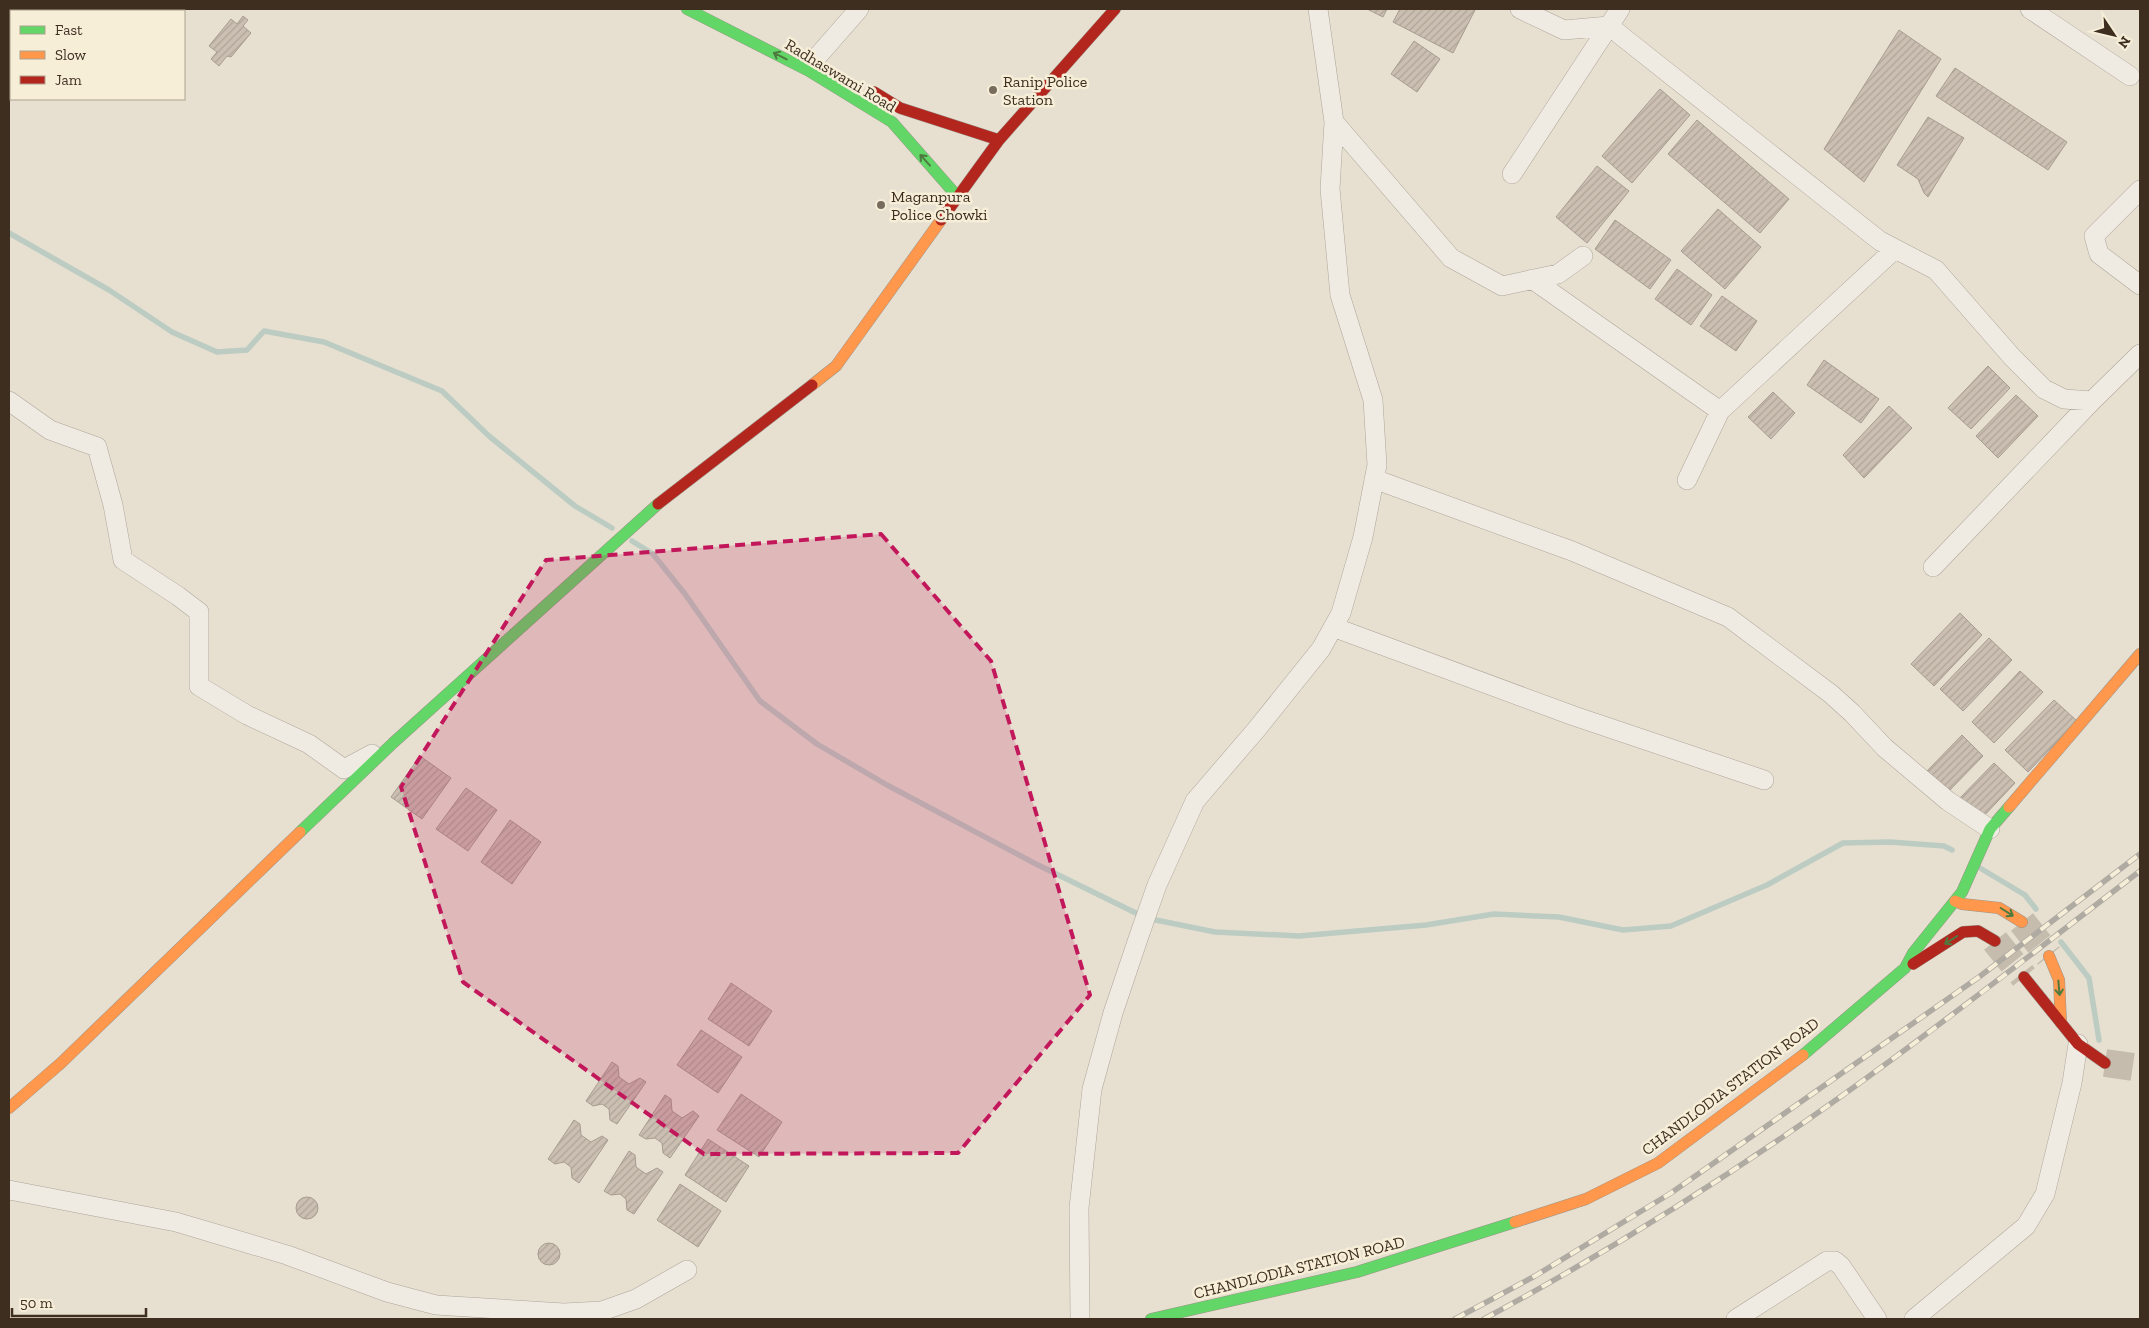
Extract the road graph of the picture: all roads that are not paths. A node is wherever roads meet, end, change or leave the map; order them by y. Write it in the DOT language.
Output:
graph roads {
  1 [pos="687,9"];
  2 [pos="859,9"];
  3 [pos="1115,9"];
  4 [pos="1318,9"];
  5 [pos="1520,9"];
  6 [pos="1620,9"];
  7 [pos="2030,9"];
  8 [pos="1609,26"];
  9 [pos="817,57"];
  10 [pos="2130,76"];
  11 [pos="867,88"];
  12 [pos="1334,122"];
  13 [pos="1000,140"];
  14 [pos="1512,174"];
  15 [pos="2140,190"];
  16 [pos="957,196"];
  17 [pos="1895,249"];
  18 [pos="1583,256"];
  19 [pos="1532,279"];
  20 [pos="2140,285"];
  21 [pos="2140,354"];
  22 [pos="9,401"];
  23 [pos="2092,402"];
  24 [pos="1720,411"];
  25 [pos="1374,479"];
  26 [pos="1688,480"];
  27 [pos="1933,567"];
  28 [pos="1333,627"];
  29 [pos="2140,654"];
  30 [pos="393,743"];
  31 [pos="1764,780"];
  32 [pos="1990,829"];
  33 [pos="1955,900"];
  34 [pos="2022,922"];
  35 [pos="1995,941"];
  36 [pos="2049,956"];
  37 [pos="1905,968"];
  38 [pos="2024,977"];
  39 [pos="2061,1023"];
  40 [pos="2083,1046"];
  41 [pos="2103,1046"];
  42 [pos="2104,1063"];
  43 [pos="9,1108"];
  44 [pos="9,1190"];
  45 [pos="687,1270"];
  46 [pos="1174,1317"];
  47 [pos="1080,1319"];
  48 [pos="1151,1319"];
  49 [pos="1736,1319"];
  50 [pos="1877,1319"];
  51 [pos="1914,1319"];
  16 -- 1 [label="street, Radhaswami Road, one-way"];
  2 -- 9 [label="street"];
  3 -- 13 [label="street"];
  4 -- 12 [label="street"];
  5 -- 8 [label="street"];
  6 -- 8 [label="street"];
  7 -- 10 [label="street"];
  8 -- 14 [label="street"];
  8 -- 17 [label="street"];
  11 -- 13 [label="street, Radhaswami Road"];
  12 -- 19 [label="street"];
  12 -- 25 [label="street"];
  13 -- 16 [label="street"];
  15 -- 20 [label="street"];
  16 -- 30 [label="street"];
  17 -- 23 [label="street"];
  17 -- 24 [label="street"];
  18 -- 19 [label="street"];
  19 -- 24 [label="street"];
  21 -- 23 [label="street"];
  22 -- 30 [label="street"];
  23 -- 27 [label="street"];
  24 -- 26 [label="street"];
  25 -- 28 [label="street"];
  25 -- 32 [label="street"];
  28 -- 31 [label="street"];
  28 -- 47 [label="street"];
  29 -- 32 [label="street, CHANDLODIA STATION ROAD"];
  30 -- 43 [label="street"];
  32 -- 33 [label="street, CHANDLODIA STATION ROAD"];
  33 -- 34 [label="street, one-way"];
  33 -- 37 [label="street, CHANDLODIA STATION ROAD"];
  35 -- 37 [label="street, one-way"];
  36 -- 39 [label="street, one-way"];
  37 -- 46 [label="street, CHANDLODIA STATION ROAD"];
  38 -- 39 [label="street"];
  39 -- 40 [label="street"];
  40 -- 41 [label="street"];
  40 -- 42 [label="street"];
  40 -- 51 [label="street"];
  44 -- 45 [label="street"];
  46 -- 48 [label="street, CHANDLODIA STATION ROAD"];
  49 -- 50 [label="street"];
}
